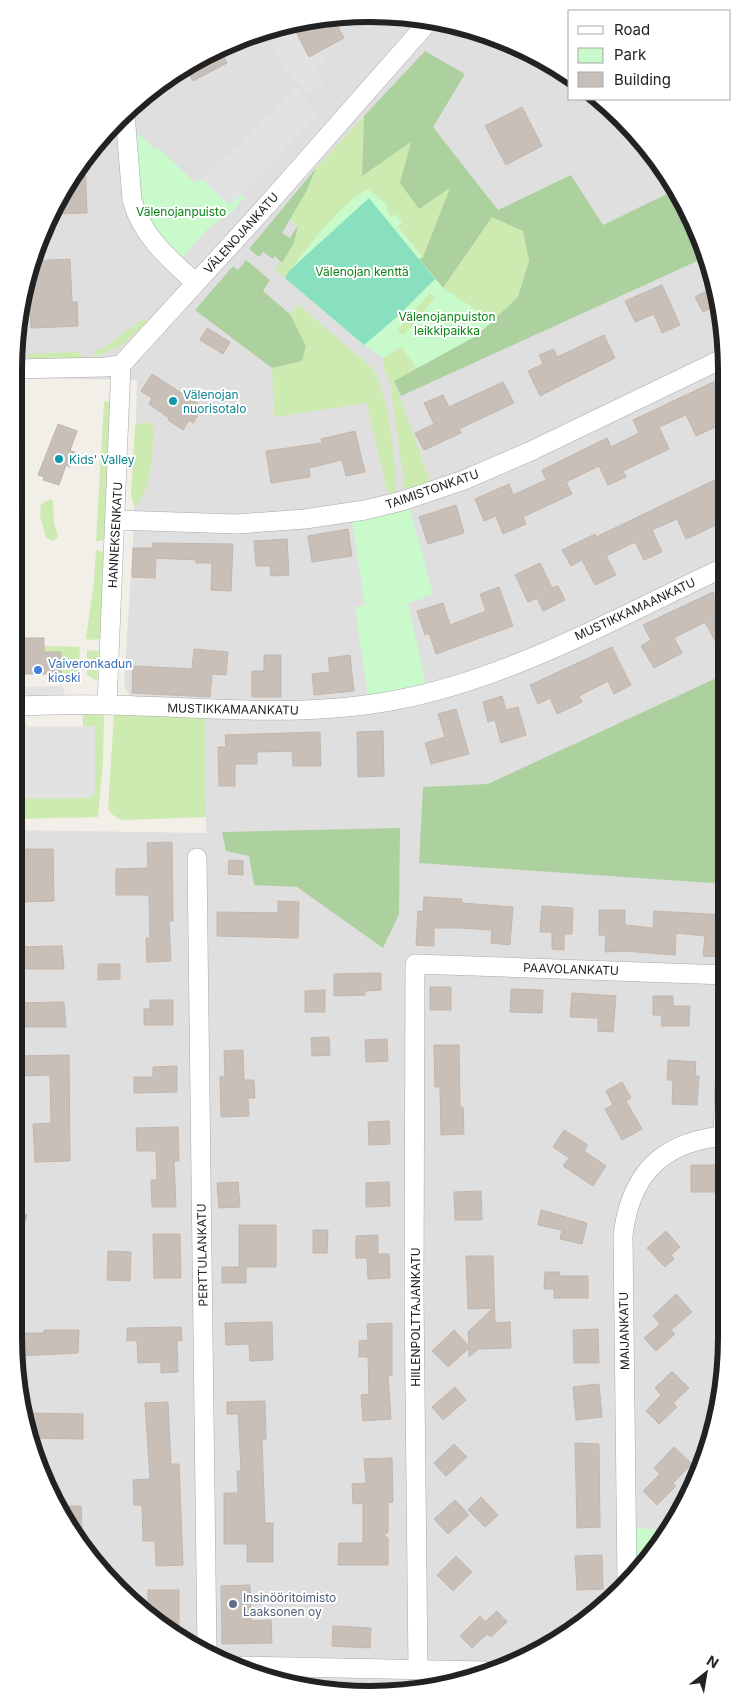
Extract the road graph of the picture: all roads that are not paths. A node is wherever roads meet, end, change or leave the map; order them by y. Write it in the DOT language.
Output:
graph roads {
  1 [pos="424,27"];
  2 [pos="126,123"];
  3 [pos="196,283"];
  4 [pos="718,361"];
  5 [pos="121,364"];
  6 [pos="22,369"];
  7 [pos="116,520"];
  8 [pos="718,570"];
  9 [pos="107,705"];
  10 [pos="22,706"];
  11 [pos="197,858"];
  12 [pos="415,964"];
  13 [pos="718,975"];
  14 [pos="718,1138"];
  15 [pos="627,1573"];
  16 [pos="207,1645"];
  17 [pos="257,1666"];
  18 [pos="418,1670"];
  19 [pos="471,1671"];
  1 -- 3 [label="street, VÄLENOJANKATU"];
  2 -- 3 [label="street"];
  3 -- 5 [label="street, VÄLENOJANKATU"];
  4 -- 7 [label="street, TAIMISTONKATU"];
  5 -- 6 [label="street"];
  5 -- 7 [label="street, HANNEKSENKATU"];
  7 -- 9 [label="street, HANNEKSENKATU"];
  8 -- 9 [label="street, MUSTIKKAMAANKATU"];
  9 -- 10 [label="street, MUSTIKKAMAANKATU"];
  11 -- 16 [label="street, PERTTULANKATU"];
  12 -- 13 [label="street, PAAVOLANKATU"];
  12 -- 18 [label="street, HIILENPOLTTAJANKATU"];
  14 -- 15 [label="street, MAIJANKATU"];
  17 -- 18 [label="street"];
  18 -- 19 [label="street"];
}
